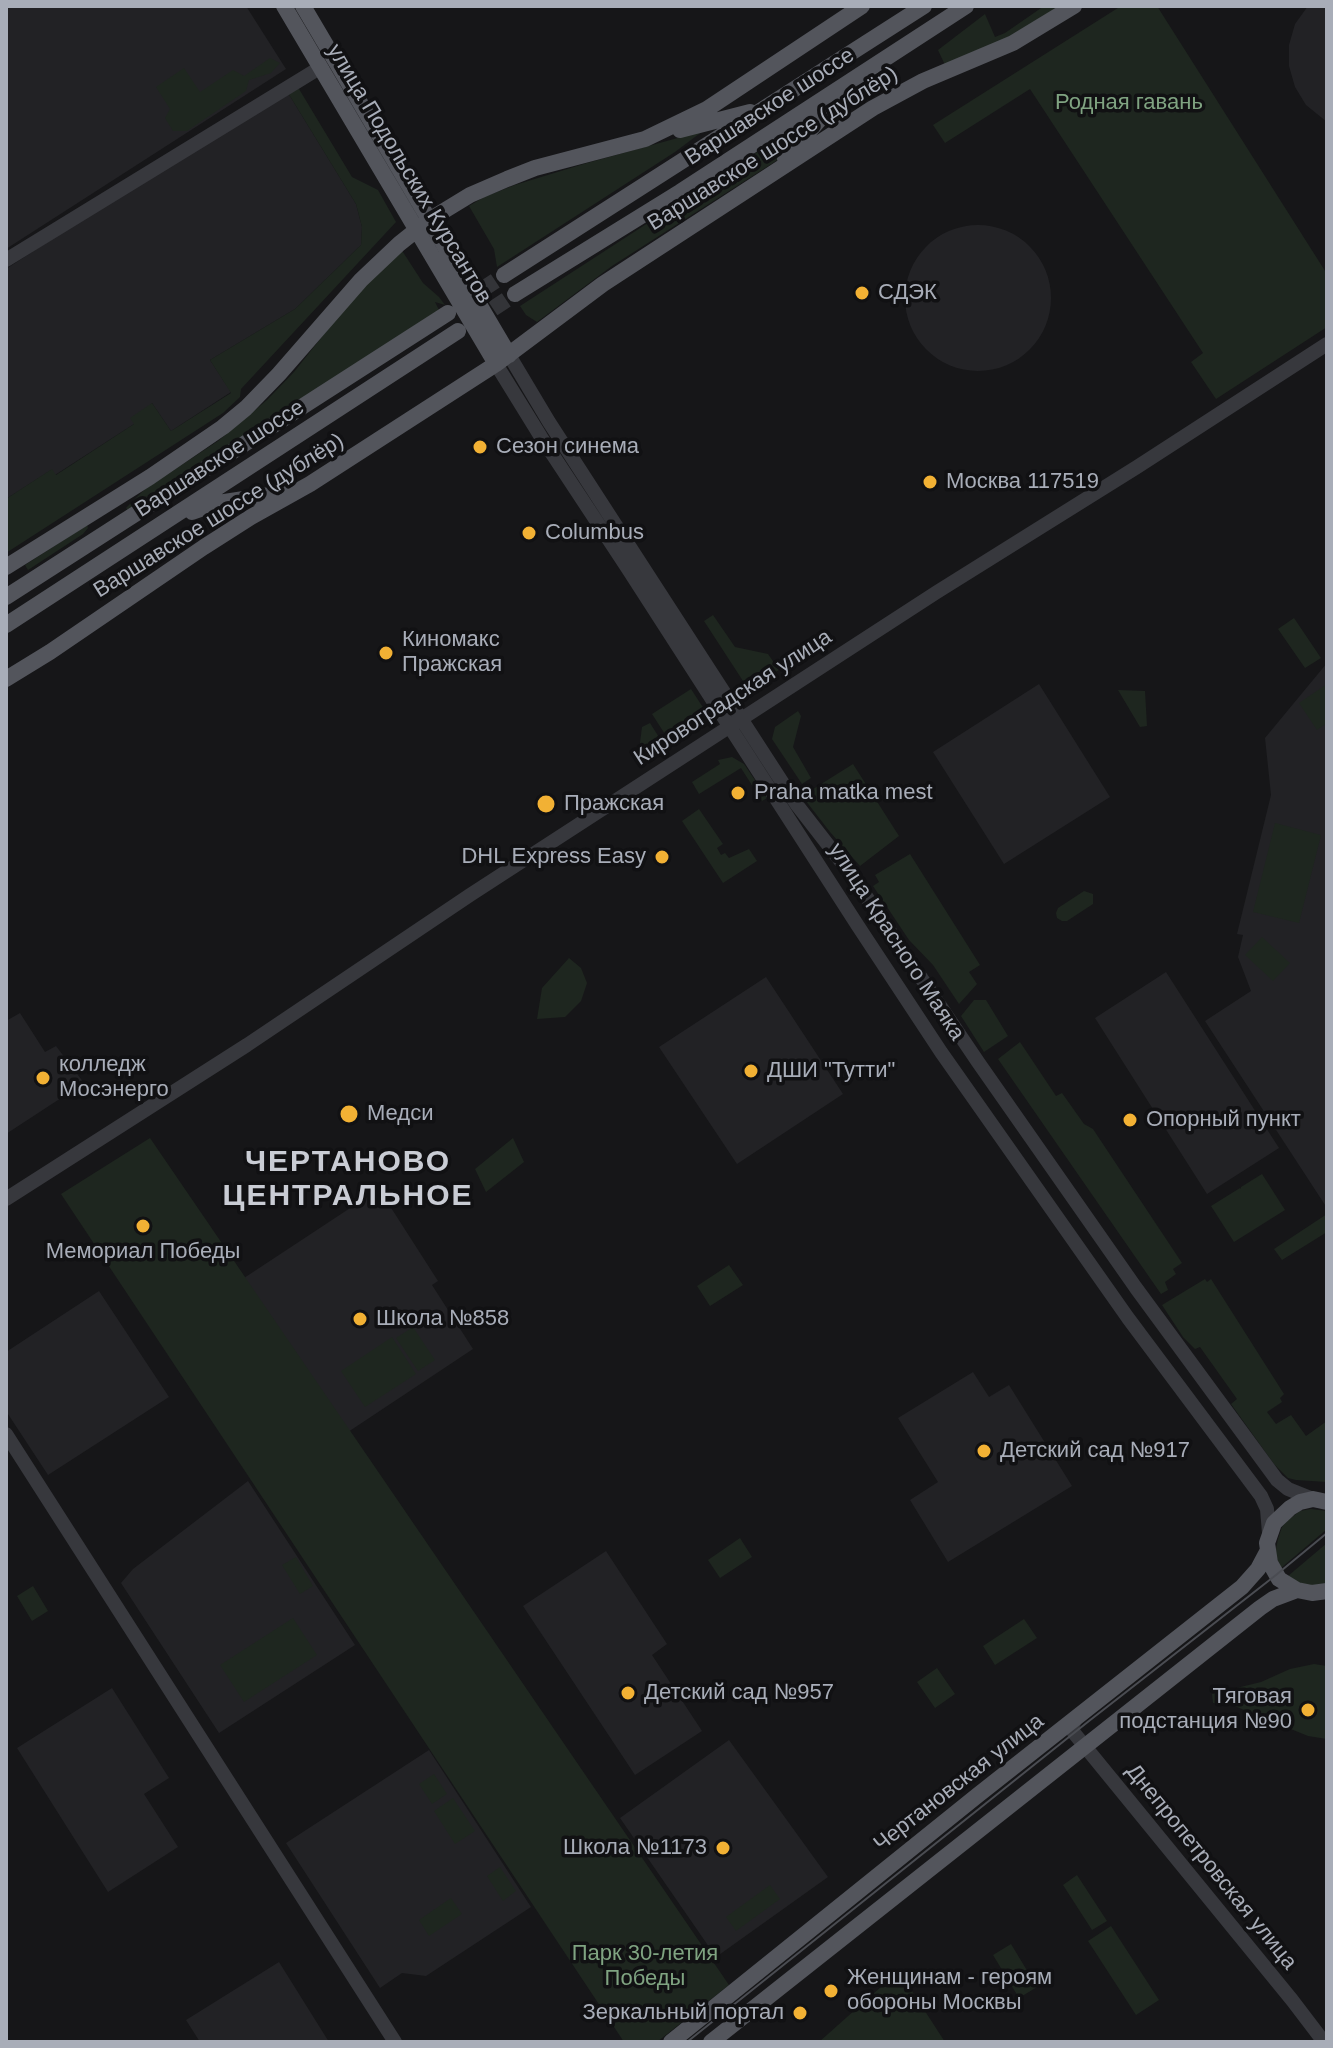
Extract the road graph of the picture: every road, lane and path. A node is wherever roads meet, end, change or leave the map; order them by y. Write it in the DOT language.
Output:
graph roads {
  1 [pos="284,6"];
  2 [pos="296,6"];
  3 [pos="303,6"];
  4 [pos="862,6"];
  5 [pos="924,6"];
  6 [pos="966,6"];
  7 [pos="1074,6"];
  8 [pos="312,38"];
  9 [pos="891,54"];
  10 [pos="321,67"];
  11 [pos="764,108"];
  12 [pos="645,139"];
  13 [pos="763,181"];
  14 [pos="422,225"];
  15 [pos="6,260"];
  16 [pos="504,275"];
  17 [pos="515,294"];
  18 [pos="448,313"];
  19 [pos="458,331"];
  20 [pos="1327,344"];
  21 [pos="503,360"];
  22 [pos="150,477"];
  23 [pos="310,484"];
  24 [pos="168,520"];
  25 [pos="69,557"];
  26 [pos="6,567"];
  27 [pos="6,597"];
  28 [pos="6,625"];
  29 [pos="6,679"];
  30 [pos="736,723"];
  31 [pos="6,1199"];
  32 [pos="6,1434"];
  33 [pos="1323,1501"];
  34 [pos="1269,1533"];
  35 [pos="1267,1552"];
  36 [pos="1316,1593"];
  37 [pos="1076,1718"];
  38 [pos="1084,1746"];
  39 [pos="1039,1747"];
  40 [pos="1055,1769"];
  41 [pos="395,2042"];
  42 [pos="671,2042"];
  43 [pos="711,2042"];
  44 [pos="1324,2042"];
  1 -- 2 [label="street"];
  1 -- 8 [label="main road, улица Подольских Курсантов"];
  3 -- 8 [label="main road, улица Подольских Курсантов"];
  4 -- 12 [label="main road"];
  5 -- 11 [label="main road, Варшавское шоссе"];
  6 -- 9 [label="main road, Варшавское шоссе"];
  7 -- 13 [label="main road, Варшавское шоссе (дублёр)"];
  8 -- 10 [label="main road, улица Подольских Курсантов"];
  8 -- 14 [label="main road, улица Подольских Курсантов"];
  9 -- 13 [label="main road"];
  9 -- 17 [label="main road, Варшавское шоссе"];
  10 -- 14 [label="main road, улица Подольских Курсантов"];
  10 -- 15 [label="street"];
  11 -- 12 [label="main road"];
  11 -- 16 [label="main road, Варшавское шоссе"];
  12 -- 14 [label="main road"];
  13 -- 21 [label="main road, Варшавское шоссе (дублёр)"];
  14 -- 21 [label="main road, улица Подольских Курсантов"];
  14 -- 22 [label="main road, Варшавское шоссе"];
  18 -- 25 [label="main road, Варшавское шоссе"];
  19 -- 24 [label="main road, Варшавское шоссе"];
  20 -- 30 [label="street, Кировоградская улица"];
  21 -- 23 [label="main road, Варшавское шоссе (дублёр)"];
  21 -- 30 [label="street, улица Красного Маяка"];
  22 -- 25 [label="main road"];
  22 -- 26 [label="main road"];
  23 -- 24 [label="main road"];
  23 -- 29 [label="main road, Варшавское шоссе (дублёр)"];
  24 -- 28 [label="main road, Варшавское шоссе"];
  25 -- 27 [label="main road, Варшавское шоссе"];
  30 -- 31 [label="street, Кировоградская улица"];
  30 -- 33 [label="street, улица Красного Маяка"];
  30 -- 34 [label="street, улица Красного Маяка"];
  32 -- 41 [label="street"];
  33 -- 34 [label="main road"];
  34 -- 35 [label="main road, Чертановская улица"];
  35 -- 36 [label="main road"];
  35 -- 37 [label="main road, Чертановская улица"];
  36 -- 38 [label="main road"];
  37 -- 38 [label="street, Днепропетровская улица"];
  37 -- 39 [label="main road, Чертановская улица"];
  38 -- 40 [label="main road"];
  38 -- 44 [label="street, Днепропетровская улица"];
  39 -- 40 [label="main road"];
  39 -- 42 [label="main road, Чертановская улица"];
  40 -- 43 [label="main road"];
}
